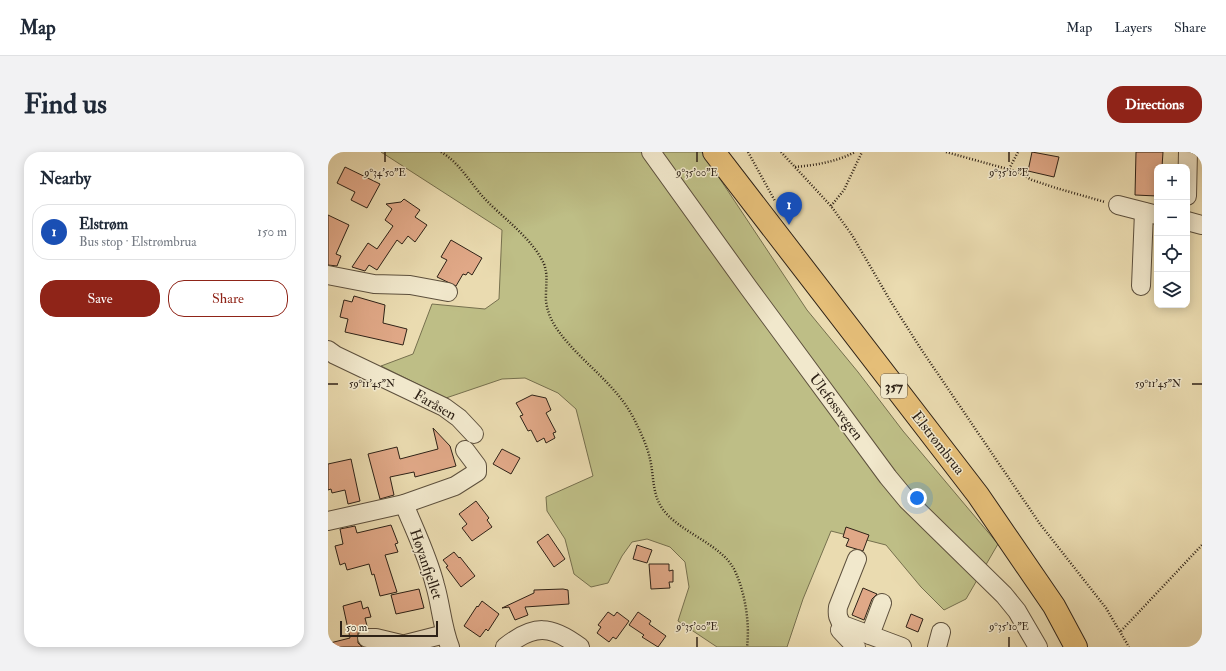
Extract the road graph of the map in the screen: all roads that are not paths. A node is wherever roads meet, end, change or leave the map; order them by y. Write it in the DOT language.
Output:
graph roads {
  1 [pos="652,152"];
  2 [pos="714,152"];
  3 [pos="1188,152"];
  4 [pos="1188,164"];
  5 [pos="1118,205"];
  6 [pos="1151,213"];
  7 [pos="1190,222"];
  8 [pos="1202,225"];
  9 [pos="328,275"];
  10 [pos="1141,286"];
  11 [pos="448,292"];
  12 [pos="328,350"];
  13 [pos="474,434"];
  14 [pos="465,450"];
  15 [pos="404,504"];
  16 [pos="328,521"];
  17 [pos="856,559"];
  18 [pos="882,603"];
  19 [pos="843,625"];
  20 [pos="870,635"];
  21 [pos="367,638"];
  22 [pos="448,641"];
  23 [pos="398,646"];
  24 [pos="505,647"];
  25 [pos="580,647"];
  26 [pos="856,647"];
  27 [pos="902,647"];
  28 [pos="1038,647"];
  29 [pos="1076,647"];
  1 -- 28 [label="street, Ulefossvegen"];
  2 -- 29 [label="main road, Elstrømbrua / 357"];
  3 -- 4 [label="street"];
  5 -- 6 [label="street"];
  6 -- 10 [label="street"];
  7 -- 8 [label="street"];
  9 -- 11 [label="street"];
  12 -- 13 [label="street, Faråsen"];
  14 -- 15 [label="street"];
  15 -- 16 [label="street"];
  15 -- 22 [label="street, Høyanfjellet"];
  17 -- 19 [label="street"];
  18 -- 20 [label="street"];
  19 -- 20 [label="street"];
  19 -- 26 [label="street"];
  20 -- 27 [label="street"];
  21 -- 23 [label="street"];
  22 -- 23 [label="street"];
  24 -- 25 [label="street"];
}
